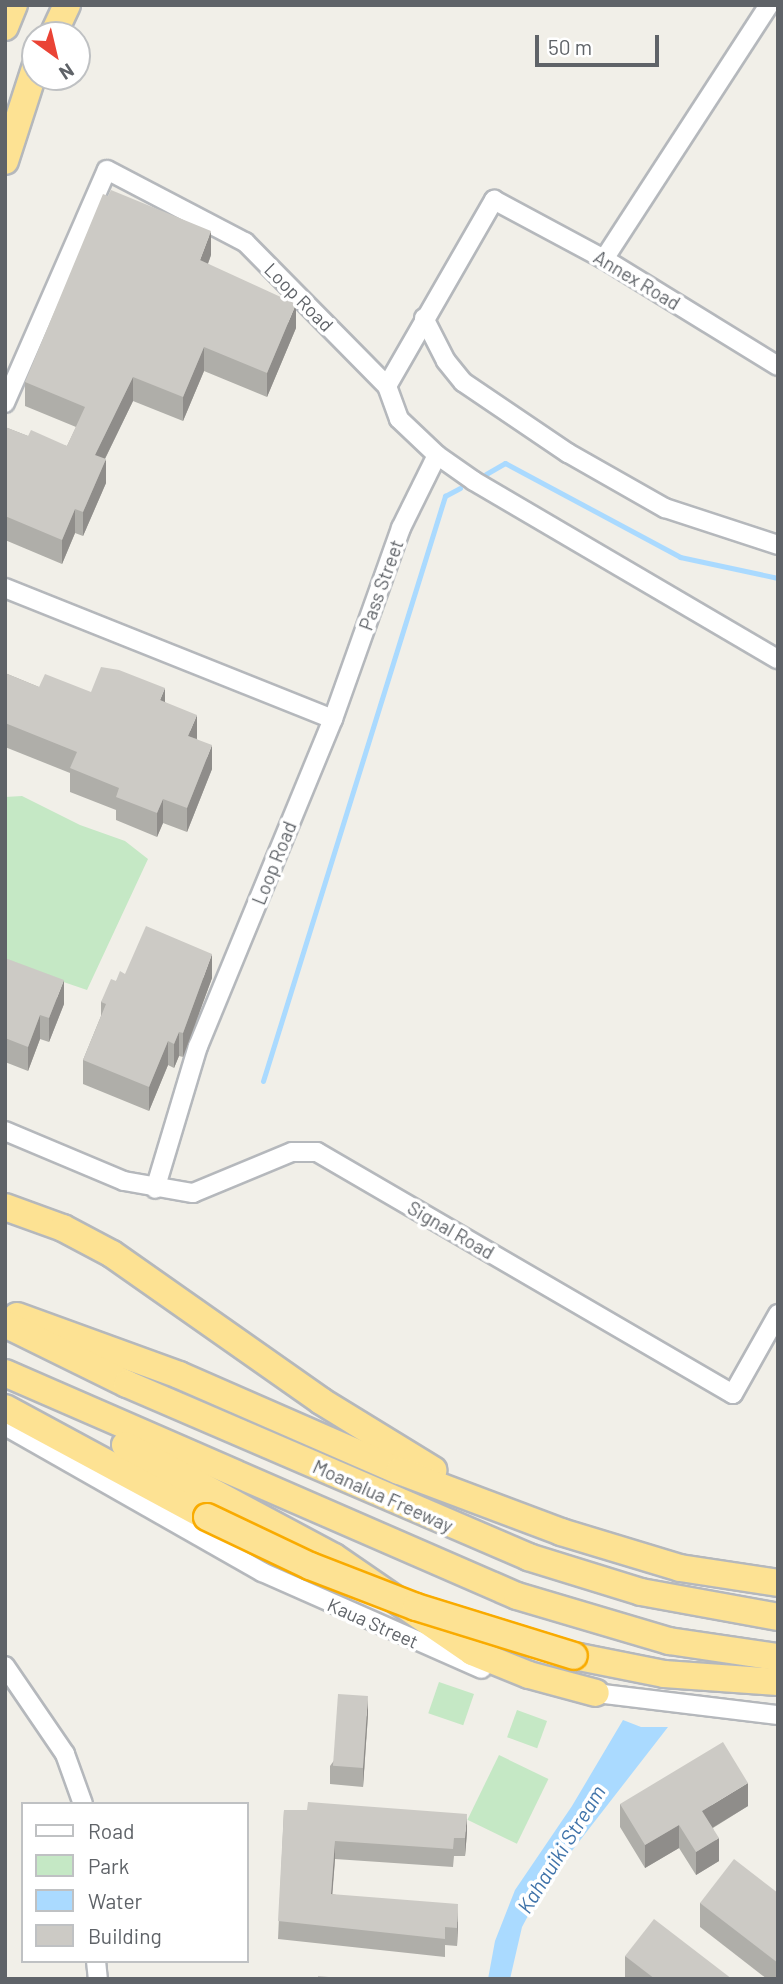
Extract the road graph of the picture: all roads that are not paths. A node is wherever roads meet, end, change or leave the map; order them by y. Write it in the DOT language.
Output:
graph roads {
  1 [pos="14,5"];
  2 [pos="67,5"];
  3 [pos="769,5"];
  4 [pos="60,21"];
  5 [pos="5,27"];
  6 [pos="28,91"];
  7 [pos="5,161"];
  8 [pos="604,259"];
  9 [pos="425,318"];
  10 [pos="778,366"];
  11 [pos="387,386"];
  12 [pos="5,403"];
  13 [pos="437,455"];
  14 [pos="778,545"];
  15 [pos="5,588"];
  16 [pos="778,659"];
  17 [pos="333,719"];
  18 [pos="5,1131"];
  19 [pos="155,1189"];
  20 [pos="5,1207"];
  21 [pos="5,1313"];
  22 [pos="778,1314"];
  23 [pos="5,1324"];
  24 [pos="5,1374"];
  25 [pos="5,1408"];
  26 [pos="5,1426"];
  27 [pos="505,1511"];
  28 [pos="778,1583"];
  29 [pos="778,1617"];
  30 [pos="778,1657"];
  31 [pos="5,1666"];
  32 [pos="778,1682"];
  33 [pos="596,1693"];
  34 [pos="778,1715"];
  35 [pos="82,1802"];
  1 -- 5 [label="highway"];
  2 -- 4 [label="highway"];
  3 -- 8 [label="street"];
  6 -- 7 [label="highway"];
  8 -- 9 [label="street, Annex Road"];
  8 -- 10 [label="street, Annex Road"];
  9 -- 11 [label="street"];
  9 -- 14 [label="street"];
  11 -- 12 [label="street, Loop Road"];
  11 -- 13 [label="street, Loop Road"];
  13 -- 16 [label="street, Loop Road"];
  13 -- 17 [label="street, Pass Street"];
  15 -- 17 [label="street"];
  17 -- 19 [label="street, Loop Road"];
  18 -- 19 [label="street"];
  19 -- 22 [label="street, Signal Road"];
  20 -- 27 [label="highway"];
  21 -- 27 [label="highway"];
  23 -- 29 [label="highway, Moanalua Freeway"];
  24 -- 30 [label="highway, Moanalua Freeway"];
  24 -- 33 [label="highway"];
  25 -- 32 [label="highway, bridge"];
  26 -- 33 [label="street, Kaua Street"];
  27 -- 28 [label="highway"];
  31 -- 35 [label="street"];
  33 -- 34 [label="street, Kaua Street"];
}
